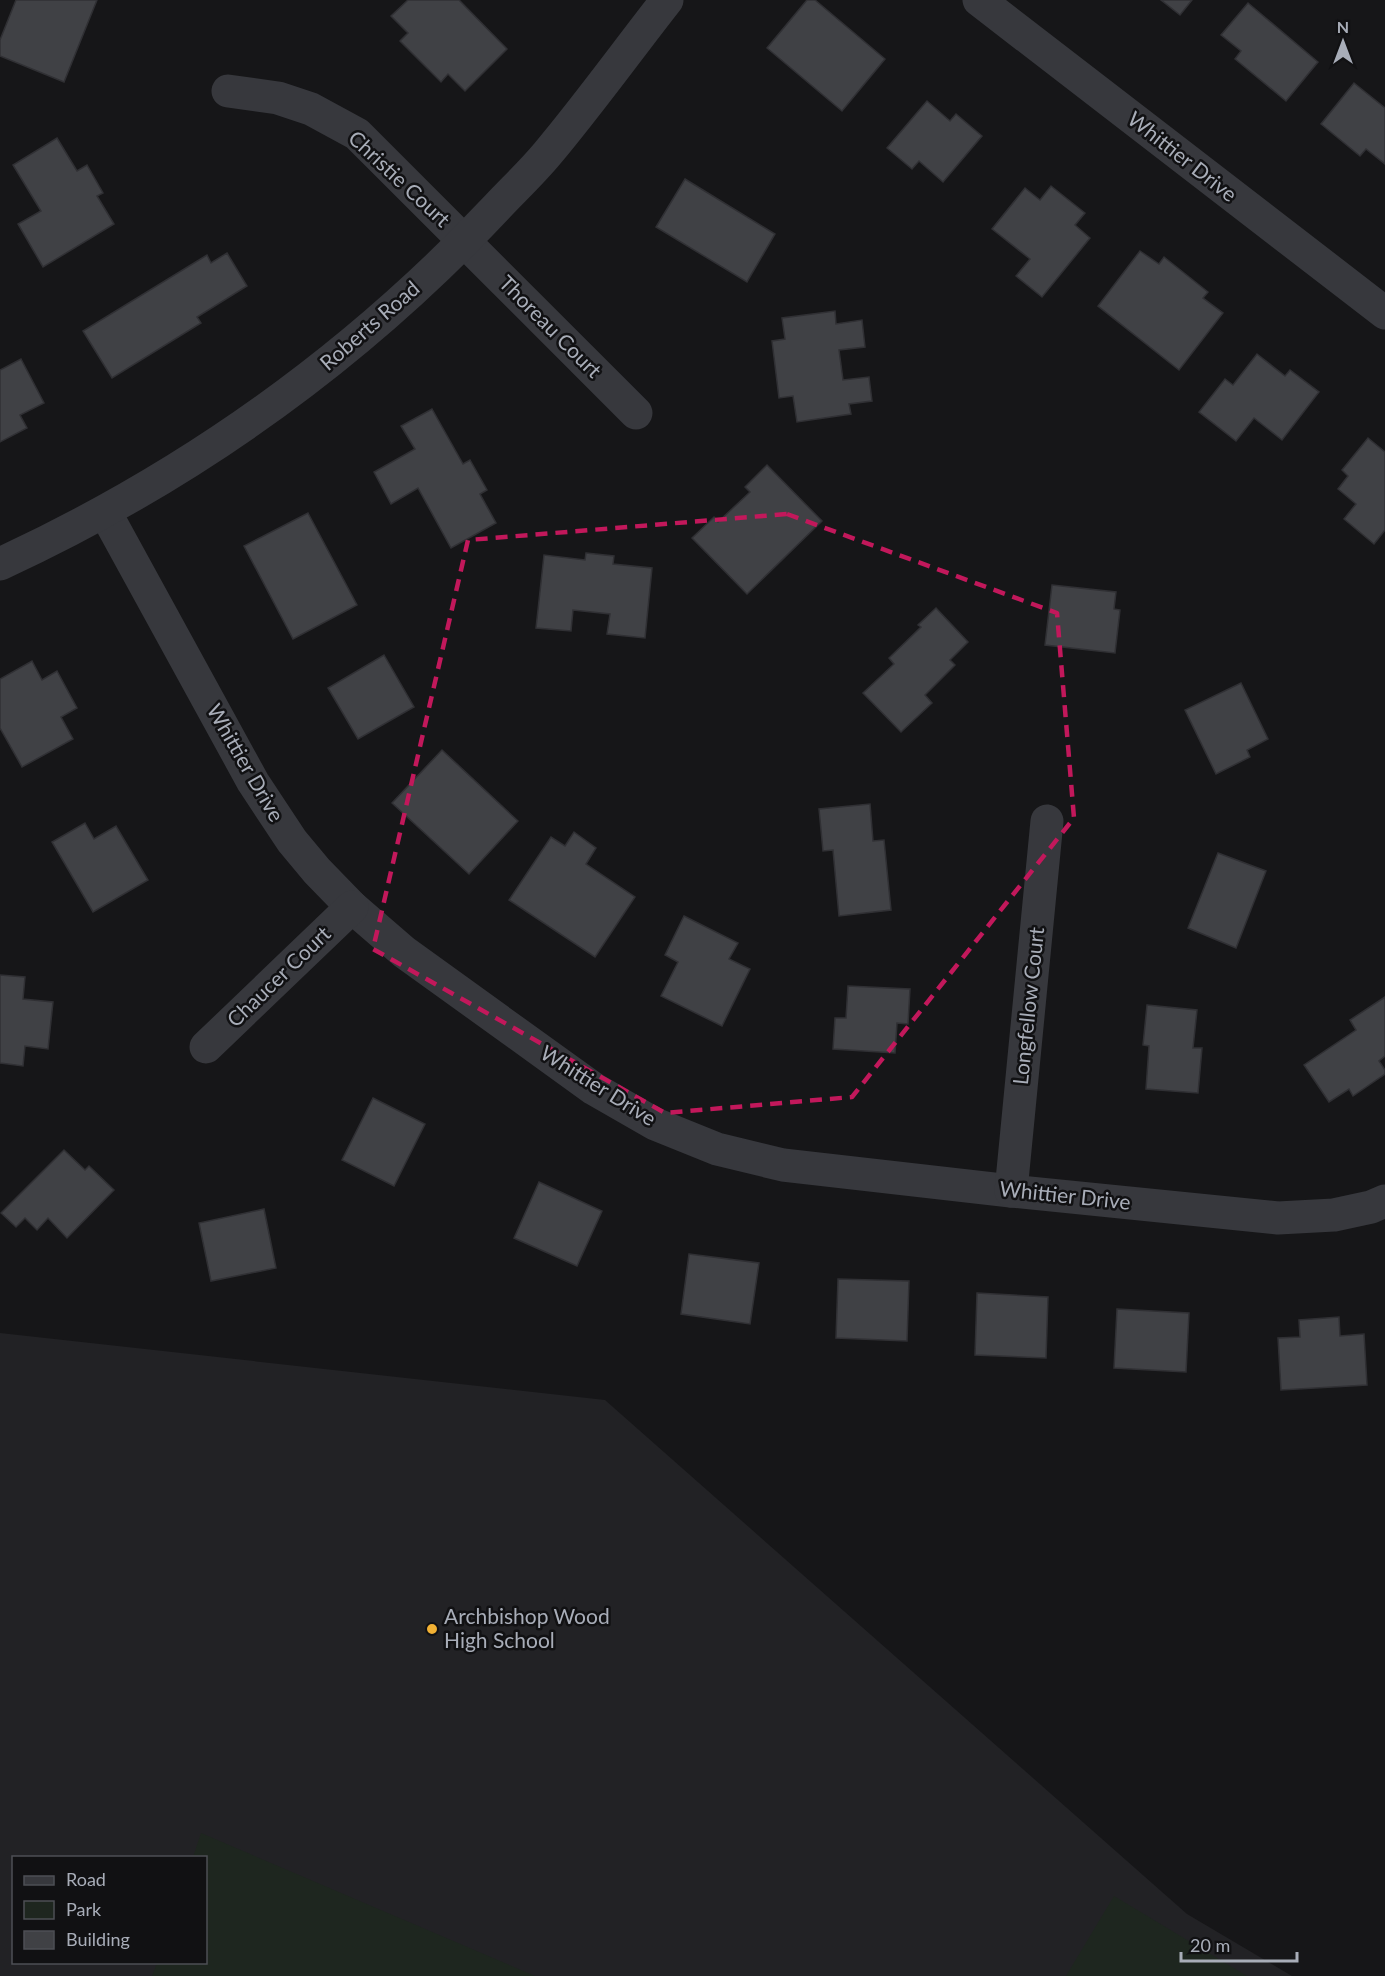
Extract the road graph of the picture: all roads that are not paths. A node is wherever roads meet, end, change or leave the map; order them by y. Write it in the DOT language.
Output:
graph roads {
  1 [pos="667,0"];
  2 [pos="979,0"];
  3 [pos="228,91"];
  4 [pos="465,242"];
  5 [pos="1385,314"];
  6 [pos="636,413"];
  7 [pos="105,512"];
  8 [pos="0,564"];
  9 [pos="1047,821"];
  10 [pos="352,907"];
  11 [pos="206,1047"];
  12 [pos="1011,1191"];
  13 [pos="1385,1202"];
  1 -- 4 [label="street, Roberts Road"];
  2 -- 5 [label="street, Whittier Drive"];
  3 -- 4 [label="street, Christie Court"];
  4 -- 6 [label="street, Thoreau Court"];
  4 -- 7 [label="street, Roberts Road"];
  7 -- 8 [label="street, Roberts Road"];
  7 -- 10 [label="street, Whittier Drive"];
  9 -- 12 [label="street, Longfellow Court"];
  10 -- 11 [label="street, Chaucer Court"];
  10 -- 12 [label="street, Whittier Drive"];
  12 -- 13 [label="street, Whittier Drive"];
}
